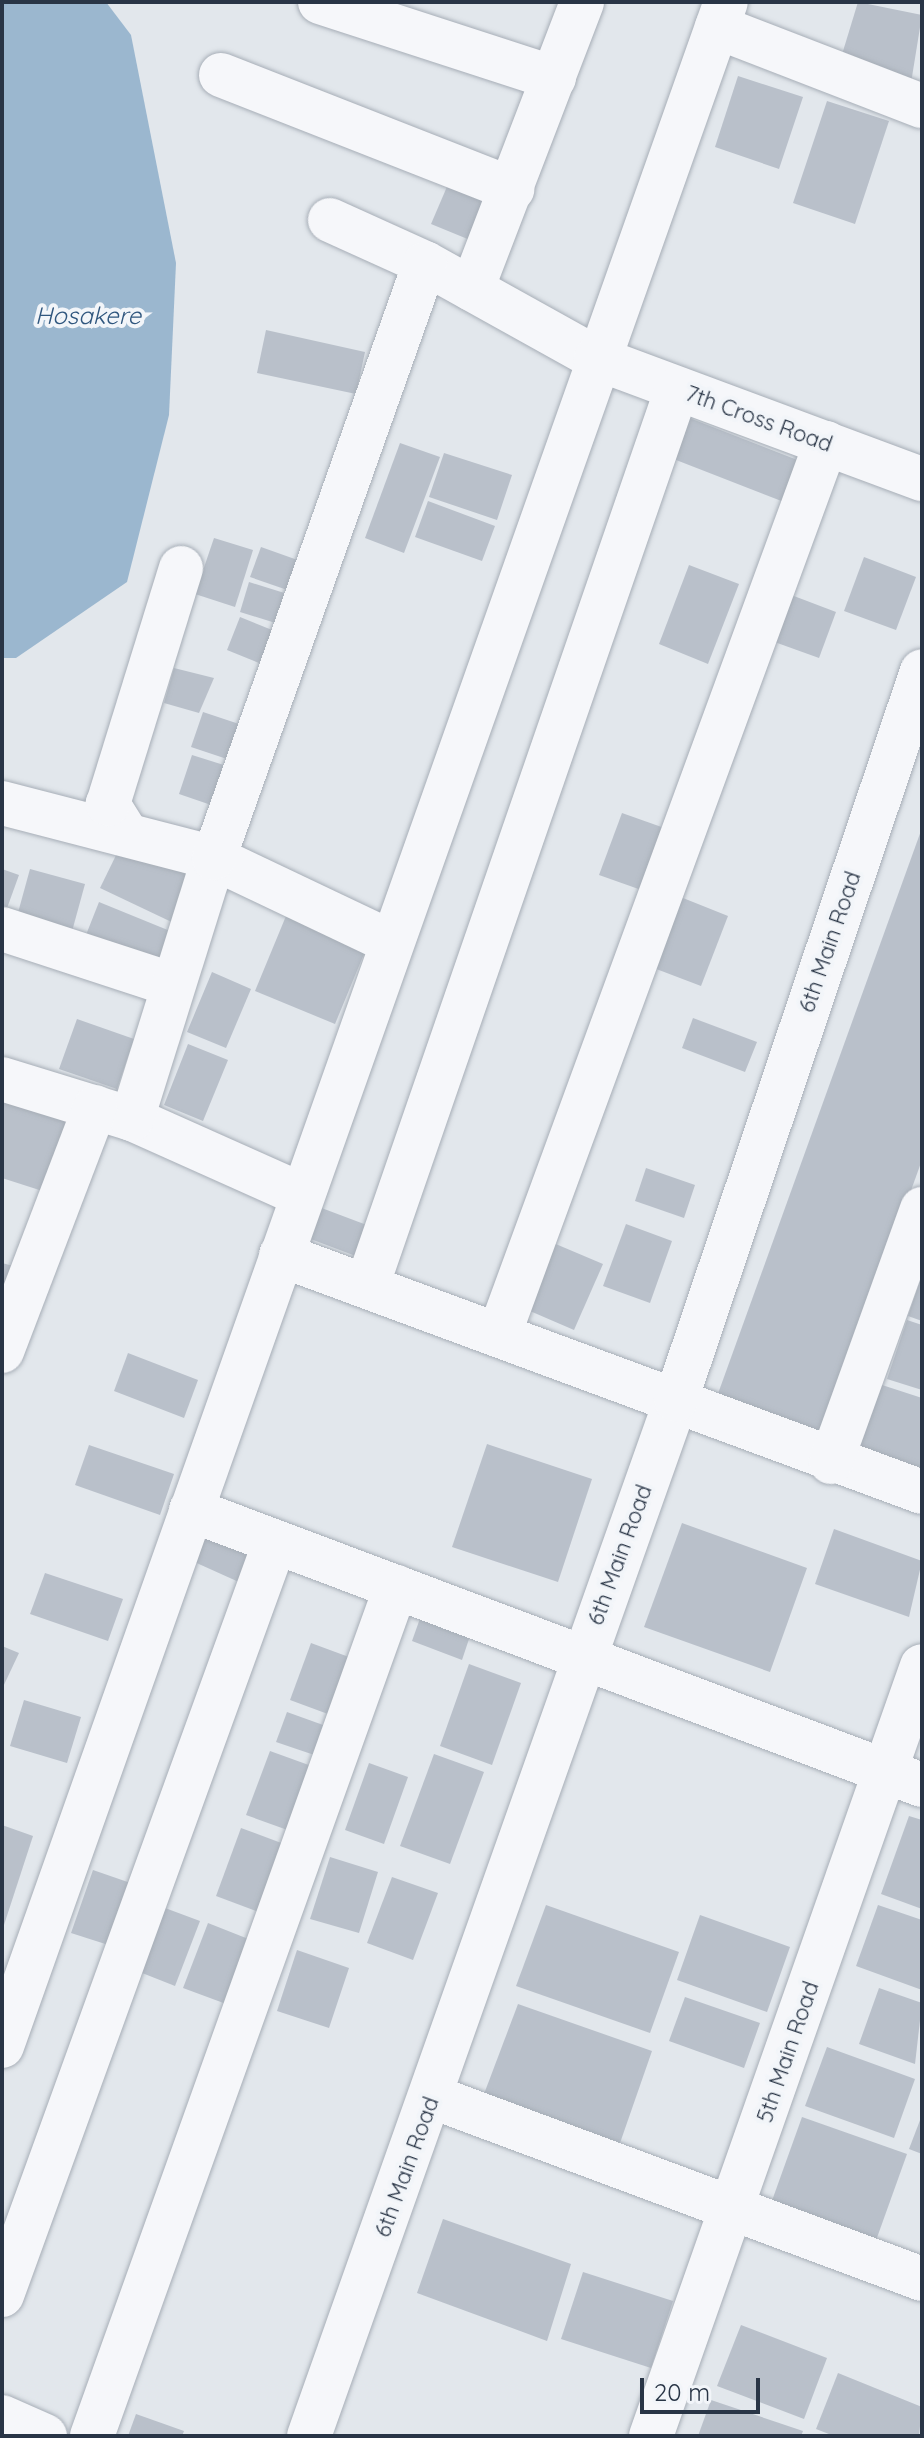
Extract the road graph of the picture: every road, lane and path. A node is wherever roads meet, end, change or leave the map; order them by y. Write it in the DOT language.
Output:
graph roads {
  1 [pos="320,2"];
  2 [pos="582,2"];
  3 [pos="722,14"];
  4 [pos="221,75"];
  5 [pos="554,78"];
  6 [pos="920,100"];
  7 [pos="512,189"];
  8 [pos="330,220"];
  9 [pos="425,263"];
  10 [pos="472,289"];
  11 [pos="596,358"];
  12 [pos="677,389"];
  13 [pos="826,443"];
  14 [pos="922,479"];
  15 [pos="181,568"];
  16 [pos="922,671"];
  17 [pos="2,803"];
  18 [pos="124,830"];
  19 [pos="214,858"];
  20 [pos="2,929"];
  21 [pos="391,942"];
  22 [pos="173,985"];
  23 [pos="2,1079"];
  24 [pos="113,1113"];
  25 [pos="302,1195"];
  26 [pos="922,1209"];
  27 [pos="281,1255"];
  28 [pos="367,1286"];
  29 [pos="500,1332"];
  30 [pos="2,1351"];
  31 [pos="676,1400"];
  32 [pos="831,1462"];
  33 [pos="922,1492"];
  34 [pos="191,1510"];
  35 [pos="275,1542"];
  36 [pos="396,1587"];
  37 [pos="584,1658"];
  38 [pos="922,1666"];
  39 [pos="903,1778"];
  40 [pos="2,2046"];
  41 [pos="433,2097"];
  42 [pos="734,2209"];
  43 [pos="922,2279"];
  44 [pos="2,2295"];
  45 [pos="2,2417"];
  46 [pos="45,2436"];
  47 [pos="92,2436"];
  48 [pos="309,2436"];
  49 [pos="651,2436"];
  1 -- 5 [label="street"];
  2 -- 5 [label="street"];
  3 -- 6 [label="street"];
  3 -- 11 [label="street"];
  4 -- 7 [label="street"];
  5 -- 7 [label="street"];
  7 -- 10 [label="street"];
  8 -- 9 [label="street, 7th Cross Road"];
  9 -- 10 [label="street, 7th Cross Road"];
  9 -- 19 [label="street"];
  10 -- 11 [label="street, 7th Cross Road"];
  11 -- 12 [label="street, 7th Cross Road"];
  11 -- 21 [label="street"];
  12 -- 13 [label="street, 7th Cross Road"];
  12 -- 28 [label="street"];
  13 -- 14 [label="street, 7th Cross Road"];
  13 -- 29 [label="street"];
  15 -- 18 [label="street"];
  16 -- 31 [label="street, 6th Main Road"];
  17 -- 18 [label="street"];
  18 -- 19 [label="street"];
  19 -- 21 [label="street"];
  19 -- 22 [label="street"];
  20 -- 22 [label="street"];
  21 -- 25 [label="street"];
  22 -- 24 [label="street"];
  23 -- 24 [label="street"];
  24 -- 25 [label="street"];
  24 -- 30 [label="street"];
  25 -- 27 [label="street"];
  26 -- 32 [label="street"];
  27 -- 28 [label="street"];
  27 -- 34 [label="street"];
  28 -- 29 [label="street"];
  29 -- 31 [label="street"];
  31 -- 32 [label="street"];
  31 -- 37 [label="street, 6th Main Road"];
  32 -- 33 [label="street"];
  34 -- 35 [label="street"];
  34 -- 40 [label="street"];
  35 -- 36 [label="street"];
  35 -- 44 [label="street"];
  36 -- 37 [label="street"];
  36 -- 47 [label="street"];
  37 -- 39 [label="street"];
  37 -- 41 [label="street, 6th Main Road"];
  38 -- 39 [label="street, 5th Main Road"];
  39 -- 42 [label="street, 5th Main Road"];
  41 -- 42 [label="street"];
  41 -- 48 [label="street, 6th Main Road"];
  42 -- 43 [label="street"];
  42 -- 49 [label="street, 5th Main Road"];
  45 -- 46 [label="street"];
}
